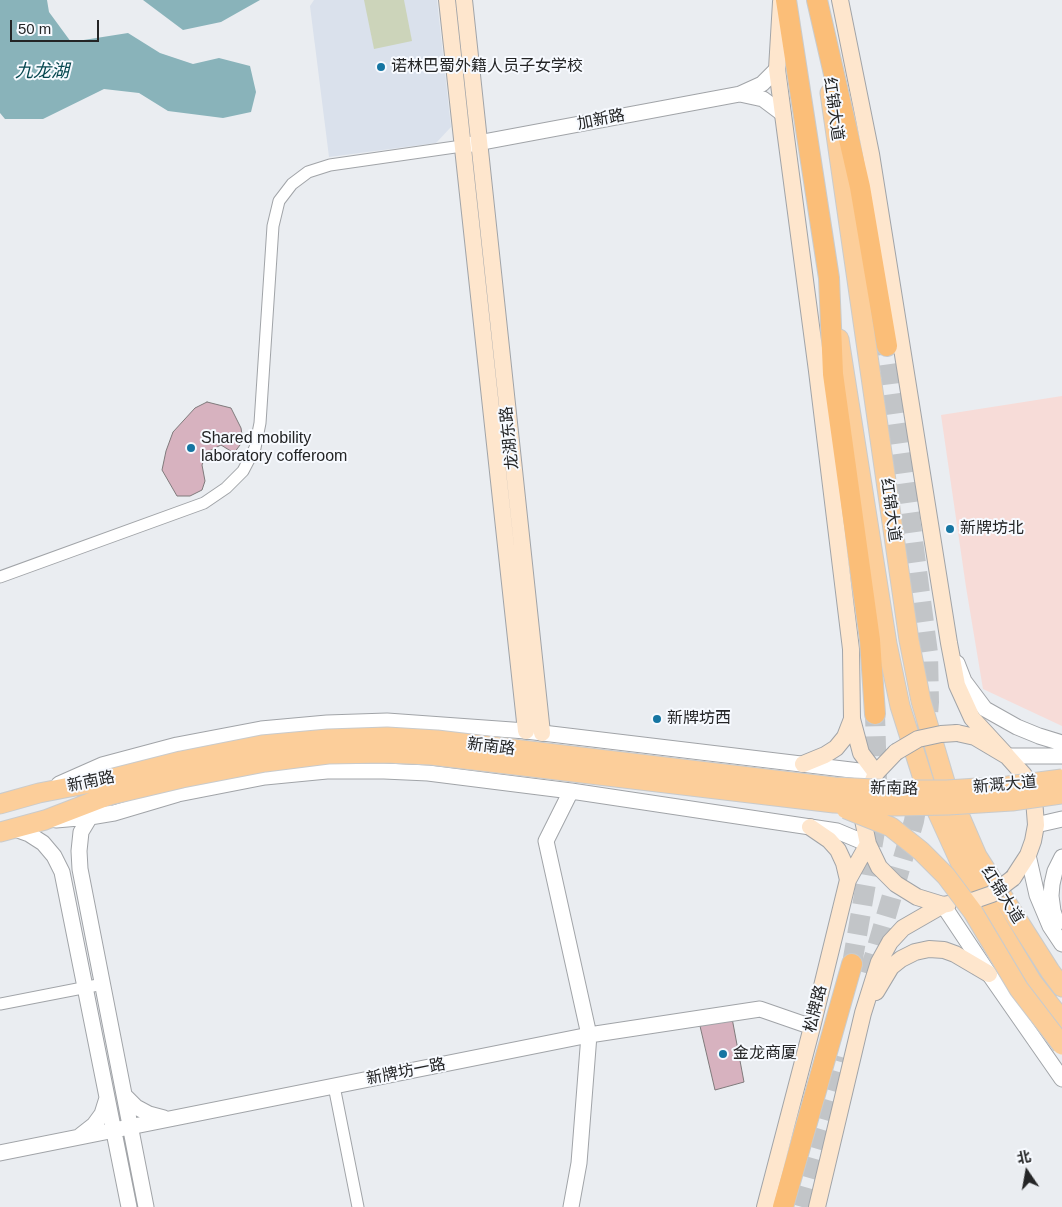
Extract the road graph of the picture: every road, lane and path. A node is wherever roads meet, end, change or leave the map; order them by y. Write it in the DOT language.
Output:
graph roads {
  1 [pos="446,0"];
  2 [pos="464,0"];
  3 [pos="781,0"];
  4 [pos="786,0"];
  5 [pos="817,0"];
  6 [pos="840,0"];
  7 [pos="777,69"];
  8 [pos="740,94"];
  9 [pos="783,114"];
  10 [pos="480,144"];
  11 [pos="462,146"];
  12 [pos="829,278"];
  13 [pos="887,346"];
  14 [pos="0,577"];
  15 [pos="949,643"];
  16 [pos="875,714"];
  17 [pos="852,719"];
  18 [pos="534,732"];
  19 [pos="1062,743"];
  20 [pos="1007,756"];
  21 [pos="1062,756"];
  22 [pos="803,764"];
  23 [pos="876,773"];
  24 [pos="1062,779"];
  25 [pos="108,788"];
  26 [pos="571,792"];
  27 [pos="39,793"];
  28 [pos="1062,794"];
  29 [pos="948,797"];
  30 [pos="0,804"];
  31 [pos="834,804"];
  32 [pos="90,817"];
  33 [pos="1062,819"];
  34 [pos="45,820"];
  35 [pos="1036,825"];
  36 [pos="810,827"];
  37 [pos="6,830"];
  38 [pos="868,844"];
  39 [pos="1028,855"];
  40 [pos="1062,857"];
  41 [pos="848,880"];
  42 [pos="943,904"];
  43 [pos="1062,936"];
  44 [pos="1062,944"];
  45 [pos="852,964"];
  46 [pos="989,974"];
  47 [pos="103,984"];
  48 [pos="85,987"];
  49 [pos="1062,987"];
  50 [pos="0,1004"];
  51 [pos="863,1013"];
  52 [pos="1062,1020"];
  53 [pos="812,1027"];
  54 [pos="589,1035"];
  55 [pos="1062,1045"];
  56 [pos="1062,1079"];
  57 [pos="334,1086"];
  58 [pos="125,1096"];
  59 [pos="108,1098"];
  60 [pos="168,1119"];
  61 [pos="131,1126"];
  62 [pos="114,1130"];
  63 [pos="79,1137"];
  64 [pos="0,1152"];
  65 [pos="129,1207"];
  66 [pos="146,1207"];
  67 [pos="358,1207"];
  68 [pos="571,1207"];
  69 [pos="765,1207"];
  70 [pos="783,1207"];
  71 [pos="817,1207"];
  1 -- 11 [label="main road, 龙湖东路"];
  2 -- 10 [label="main road, 龙湖东路"];
  3 -- 7 [label="main road"];
  4 -- 12 [label="highway, 红锦大道"];
  5 -- 13 [label="highway, 红锦大道"];
  5 -- 49 [label="main road, 红锦大道"];
  6 -- 15 [label="main road, 红锦大道"];
  7 -- 8 [label="street"];
  7 -- 9 [label="main road"];
  8 -- 9 [label="street"];
  8 -- 10 [label="street, 加新路"];
  9 -- 17 [label="main road"];
  10 -- 11 [label="street, 加新路"];
  10 -- 18 [label="main road, 龙湖东路"];
  11 -- 14 [label="street"];
  11 -- 18 [label="main road, 龙湖东路"];
  12 -- 16 [label="highway, 红锦大道"];
  12 -- 52 [label="main road, 红锦大道"];
  15 -- 19 [label="street"];
  15 -- 20 [label="main road, 红锦大道"];
  17 -- 22 [label="main road"];
  17 -- 23 [label="main road"];
  18 -- 22 [label="street, 新南路"];
  18 -- 27 [label="street, 新南路"];
  20 -- 21 [label="street, 新溉大道"];
  20 -- 23 [label="main road, bridge"];
  20 -- 35 [label="main road"];
  22 -- 23 [label="street, 新南路"];
  23 -- 38 [label="main road"];
  24 -- 29 [label="main road, 新溉大道, bridge"];
  25 -- 27 [label="main road, 新南路"];
  25 -- 29 [label="main road, 新南路, bridge"];
  25 -- 31 [label="main road, 新南路, bridge"];
  25 -- 34 [label="main road, 新南路"];
  26 -- 32 [label="street, 新南路"];
  26 -- 36 [label="street, 新南路"];
  26 -- 54 [label="street"];
  27 -- 30 [label="main road, 新南路"];
  28 -- 29 [label="main road, 新溉大道, bridge"];
  29 -- 31 [label="main road, 新南路, bridge"];
  31 -- 55 [label="main road, bridge"];
  32 -- 34 [label="street, 新南路"];
  32 -- 47 [label="street"];
  33 -- 35 [label="street"];
  34 -- 37 [label="main road, 新南路"];
  35 -- 39 [label="main road"];
  36 -- 38 [label="street, 新南路"];
  36 -- 41 [label="main road"];
  37 -- 48 [label="street"];
  38 -- 41 [label="main road, 松牌路"];
  38 -- 42 [label="main road"];
  39 -- 42 [label="main road, bridge"];
  39 -- 44 [label="street, 红锦大道"];
  40 -- 43 [label="street"];
  41 -- 53 [label="main road, 松牌路"];
  42 -- 46 [label="street"];
  42 -- 51 [label="main road"];
  45 -- 70 [label="highway, 松牌路"];
  46 -- 51 [label="main road"];
  46 -- 56 [label="street"];
  47 -- 48 [label="street"];
  47 -- 58 [label="street"];
  48 -- 50 [label="street"];
  48 -- 59 [label="street"];
  51 -- 71 [label="main road"];
  53 -- 54 [label="street, 新牌坊一路"];
  53 -- 69 [label="main road, 松牌路"];
  54 -- 57 [label="street, 新牌坊一路"];
  54 -- 68 [label="street"];
  57 -- 60 [label="street, 新牌坊一路"];
  57 -- 67 [label="street"];
  58 -- 60 [label="street"];
  58 -- 61 [label="street"];
  59 -- 62 [label="street"];
  59 -- 63 [label="street"];
  60 -- 61 [label="street, 新牌坊一路"];
  61 -- 62 [label="street, 新牌坊一路"];
  61 -- 66 [label="street"];
  62 -- 63 [label="street, 新牌坊一路"];
  62 -- 65 [label="street"];
  63 -- 64 [label="street, 新牌坊一路"];
}
